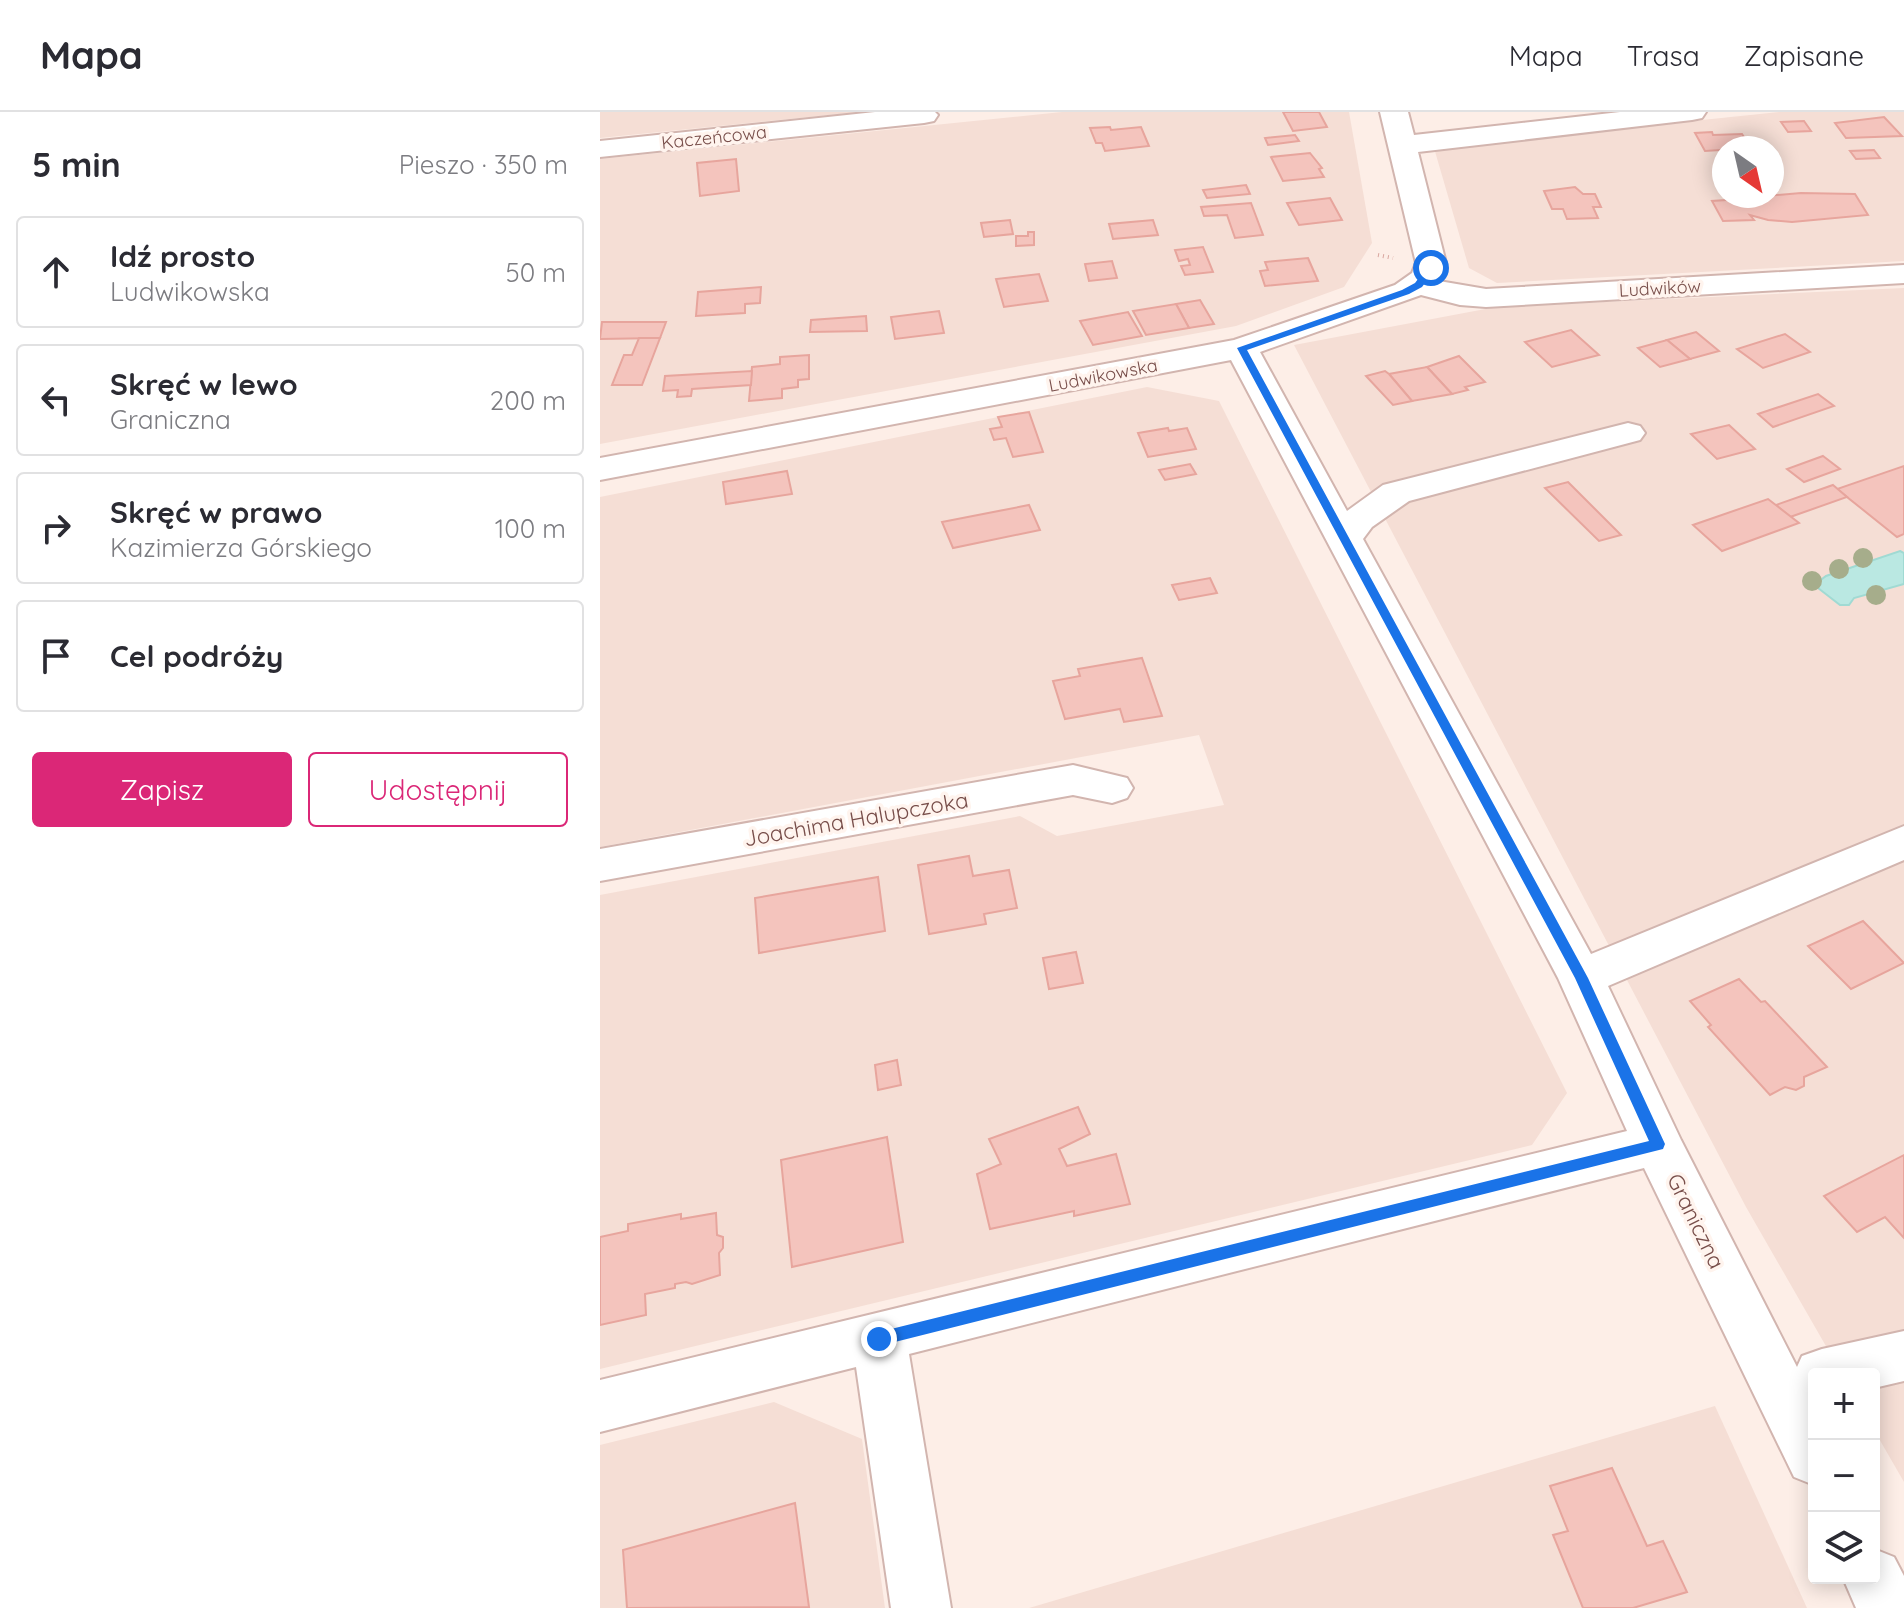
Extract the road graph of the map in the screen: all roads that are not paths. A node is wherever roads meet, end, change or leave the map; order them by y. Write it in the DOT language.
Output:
graph roads {
  1 [pos="1394,112"];
  2 [pos="1692,112"];
  3 [pos="933,113"];
  4 [pos="1402,145"];
  5 [pos="600,149"];
  6 [pos="1904,274"];
  7 [pos="1418,285"];
  8 [pos="1241,348"];
  9 [pos="1628,433"];
  10 [pos="600,469"];
  11 [pos="1318,491"];
  12 [pos="1396,493"];
  13 [pos="1344,539"];
  14 [pos="1112,788"];
  15 [pos="1904,842"];
  16 [pos="600,865"];
  17 [pos="1581,978"];
  18 [pos="1658,1144"];
  19 [pos="879,1339"];
  20 [pos="1904,1356"];
  21 [pos="1804,1377"];
  22 [pos="600,1406"];
  23 [pos="1812,1440"];
  24 [pos="1876,1584"];
  25 [pos="921,1608"];
  26 [pos="1888,1608"];
  1 -- 4 [label="street"];
  2 -- 4 [label="street"];
  3 -- 5 [label="street, Kaczeńcowa"];
  4 -- 7 [label="street"];
  6 -- 7 [label="street, Ludwików"];
  7 -- 8 [label="street, Ludwikowska"];
  8 -- 10 [label="street, Ludwikowska"];
  8 -- 11 [label="street, Graniczna"];
  9 -- 12 [label="street"];
  11 -- 12 [label="street"];
  11 -- 13 [label="street, Graniczna"];
  12 -- 13 [label="street"];
  13 -- 17 [label="street, Graniczna"];
  14 -- 16 [label="street, Joachima Halupczoka"];
  15 -- 17 [label="street"];
  17 -- 18 [label="street, Graniczna"];
  18 -- 19 [label="street"];
  18 -- 21 [label="street, Graniczna"];
  19 -- 22 [label="street"];
  19 -- 25 [label="street"];
  20 -- 21 [label="street"];
  21 -- 23 [label="street, Graniczna"];
  24 -- 26 [label="street"];
}
